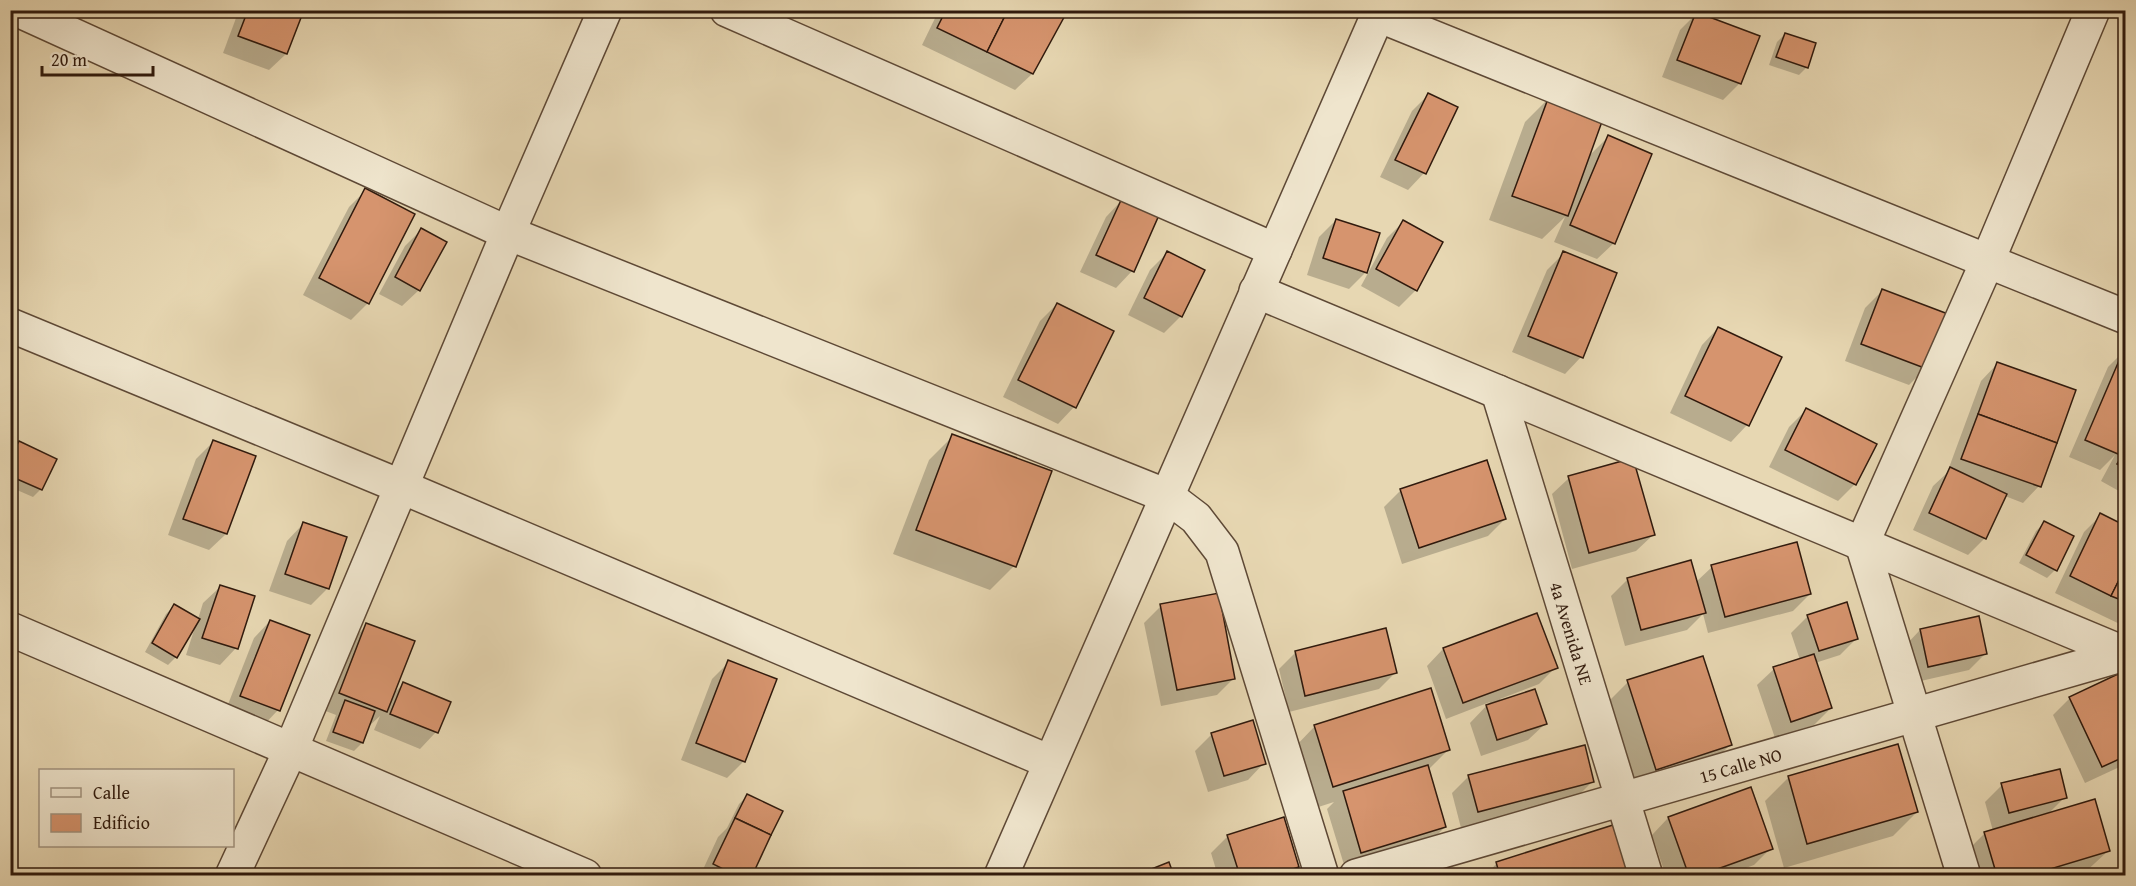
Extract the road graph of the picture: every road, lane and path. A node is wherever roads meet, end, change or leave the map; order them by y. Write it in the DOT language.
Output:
graph roads {
  1 [pos="18,10"];
  2 [pos="605,10"];
  3 [pos="727,10"];
  4 [pos="2093,10"];
  5 [pos="1379,13"];
  6 [pos="508,233"];
  7 [pos="1275,250"];
  8 [pos="1988,260"];
  9 [pos="1256,291"];
  10 [pos="2126,317"];
  11 [pos="10,325"];
  12 [pos="1498,392"];
  13 [pos="402,487"];
  14 [pos="1167,496"];
  15 [pos="1862,544"];
  16 [pos="10,629"];
  17 [pos="2125,654"];
  18 [pos="1914,715"];
  19 [pos="291,749"];
  20 [pos="1050,762"];
  21 [pos="1622,799"];
  22 [pos="232,876"];
  23 [pos="585,876"];
  24 [pos="1001,876"];
  25 [pos="1322,876"];
  26 [pos="1356,876"];
  27 [pos="1646,876"];
  28 [pos="1964,876"];
  1 -- 6 [label="street"];
  2 -- 6 [label="street"];
  3 -- 7 [label="street"];
  4 -- 8 [label="street"];
  5 -- 7 [label="street"];
  5 -- 8 [label="street"];
  6 -- 13 [label="street"];
  6 -- 14 [label="street"];
  7 -- 9 [label="street"];
  8 -- 10 [label="street"];
  8 -- 15 [label="street"];
  9 -- 12 [label="street"];
  9 -- 14 [label="street"];
  11 -- 13 [label="street"];
  12 -- 15 [label="street"];
  12 -- 21 [label="street, 4a Avenida NE"];
  13 -- 19 [label="street"];
  13 -- 20 [label="street"];
  14 -- 20 [label="street"];
  14 -- 25 [label="street"];
  15 -- 17 [label="street"];
  15 -- 18 [label="street"];
  16 -- 19 [label="street"];
  17 -- 18 [label="street, 15 Calle NO"];
  18 -- 21 [label="street, 15 Calle NO"];
  18 -- 28 [label="street"];
  19 -- 22 [label="street"];
  19 -- 23 [label="street"];
  20 -- 24 [label="street"];
  21 -- 26 [label="street, 15 Calle NO"];
  21 -- 27 [label="street, 4a Avenida NE"];
}
